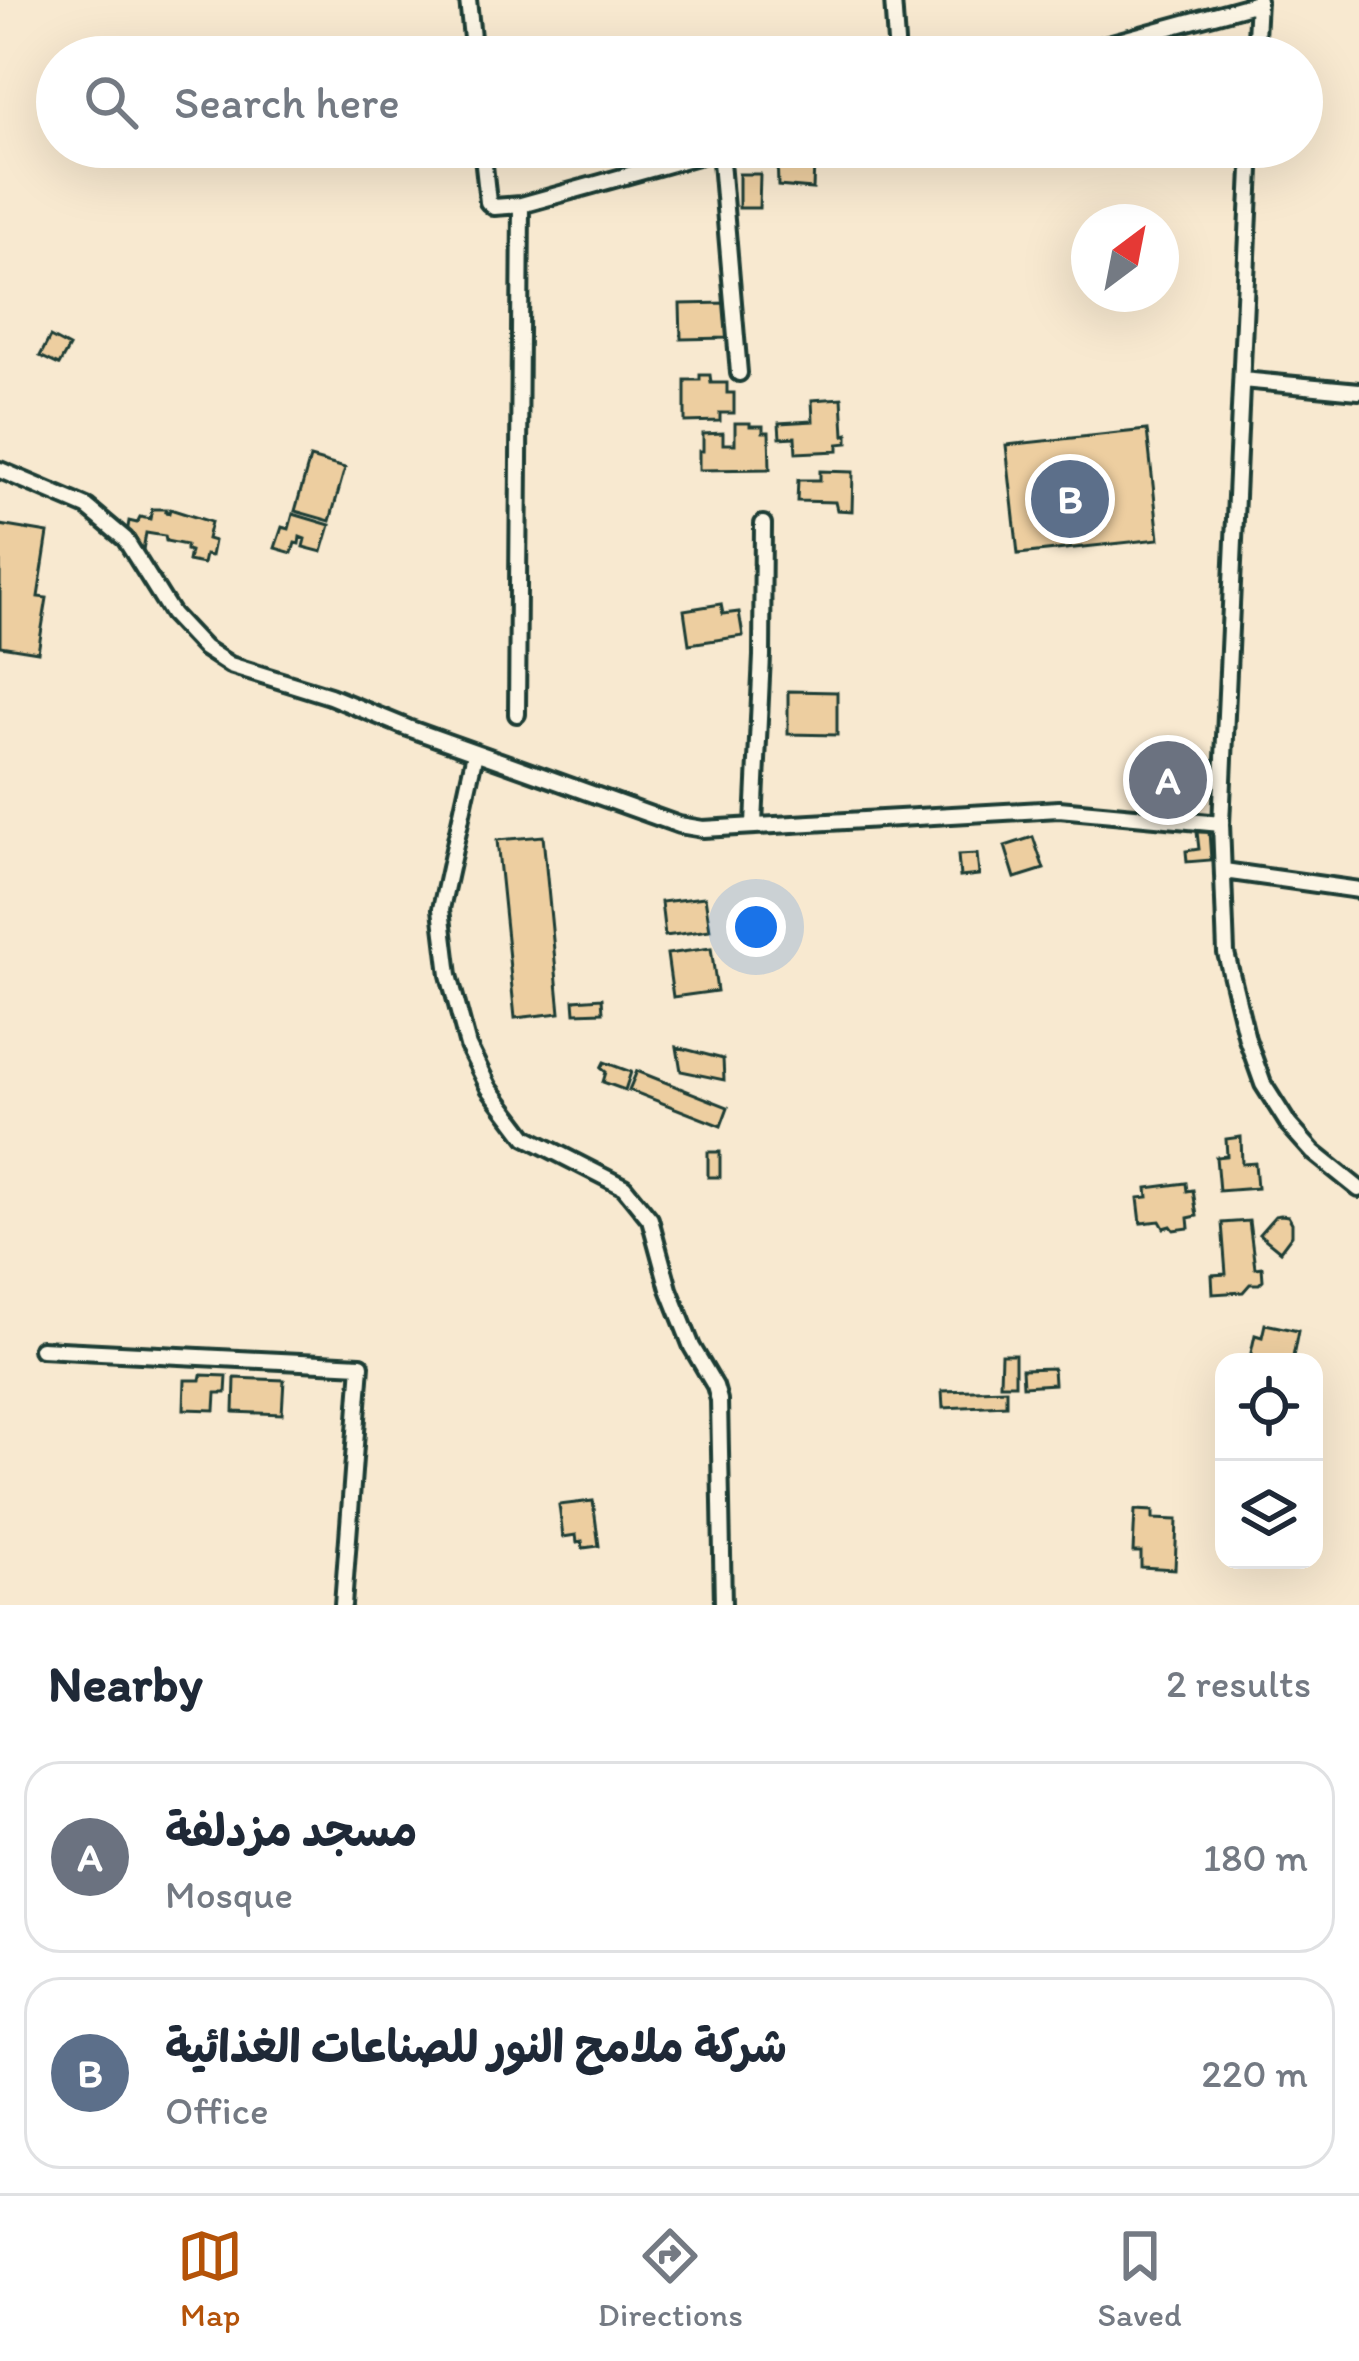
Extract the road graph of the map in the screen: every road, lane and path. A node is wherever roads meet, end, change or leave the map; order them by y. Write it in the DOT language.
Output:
graph roads {
  1 [pos="468,0"];
  2 [pos="893,0"];
  3 [pos="1258,2"];
  4 [pos="472,36"];
  5 [pos="896,36"];
  6 [pos="1136,36"];
  7 [pos="1257,36"];
  8 [pos="484,168"];
  9 [pos="653,168"];
  10 [pos="726,168"];
  11 [pos="1251,168"];
  12 [pos="520,205"];
  13 [pos="739,373"];
  14 [pos="1242,380"];
  15 [pos="1359,392"];
  16 [pos="0,470"];
  17 [pos="764,524"];
  18 [pos="517,714"];
  19 [pos="475,753"];
  20 [pos="754,824"];
  21 [pos="1221,824"];
  22 [pos="1224,872"];
  23 [pos="1359,890"];
  24 [pos="1359,1189"];
  25 [pos="41,1348"];
  26 [pos="343,1605"];
  27 [pos="723,1605"];
  1 -- 4 [label="street"];
  2 -- 5 [label="street"];
  3 -- 6 [label="street"];
  3 -- 7 [label="street"];
  8 -- 12 [label="street"];
  9 -- 12 [label="street"];
  10 -- 13 [label="street"];
  11 -- 14 [label="street"];
  12 -- 18 [label="street"];
  14 -- 15 [label="street"];
  14 -- 21 [label="street"];
  16 -- 19 [label="street"];
  17 -- 20 [label="street"];
  19 -- 20 [label="street"];
  19 -- 27 [label="street"];
  20 -- 21 [label="street"];
  21 -- 22 [label="street"];
  22 -- 23 [label="street"];
  22 -- 24 [label="street"];
  25 -- 26 [label="street"];
}
